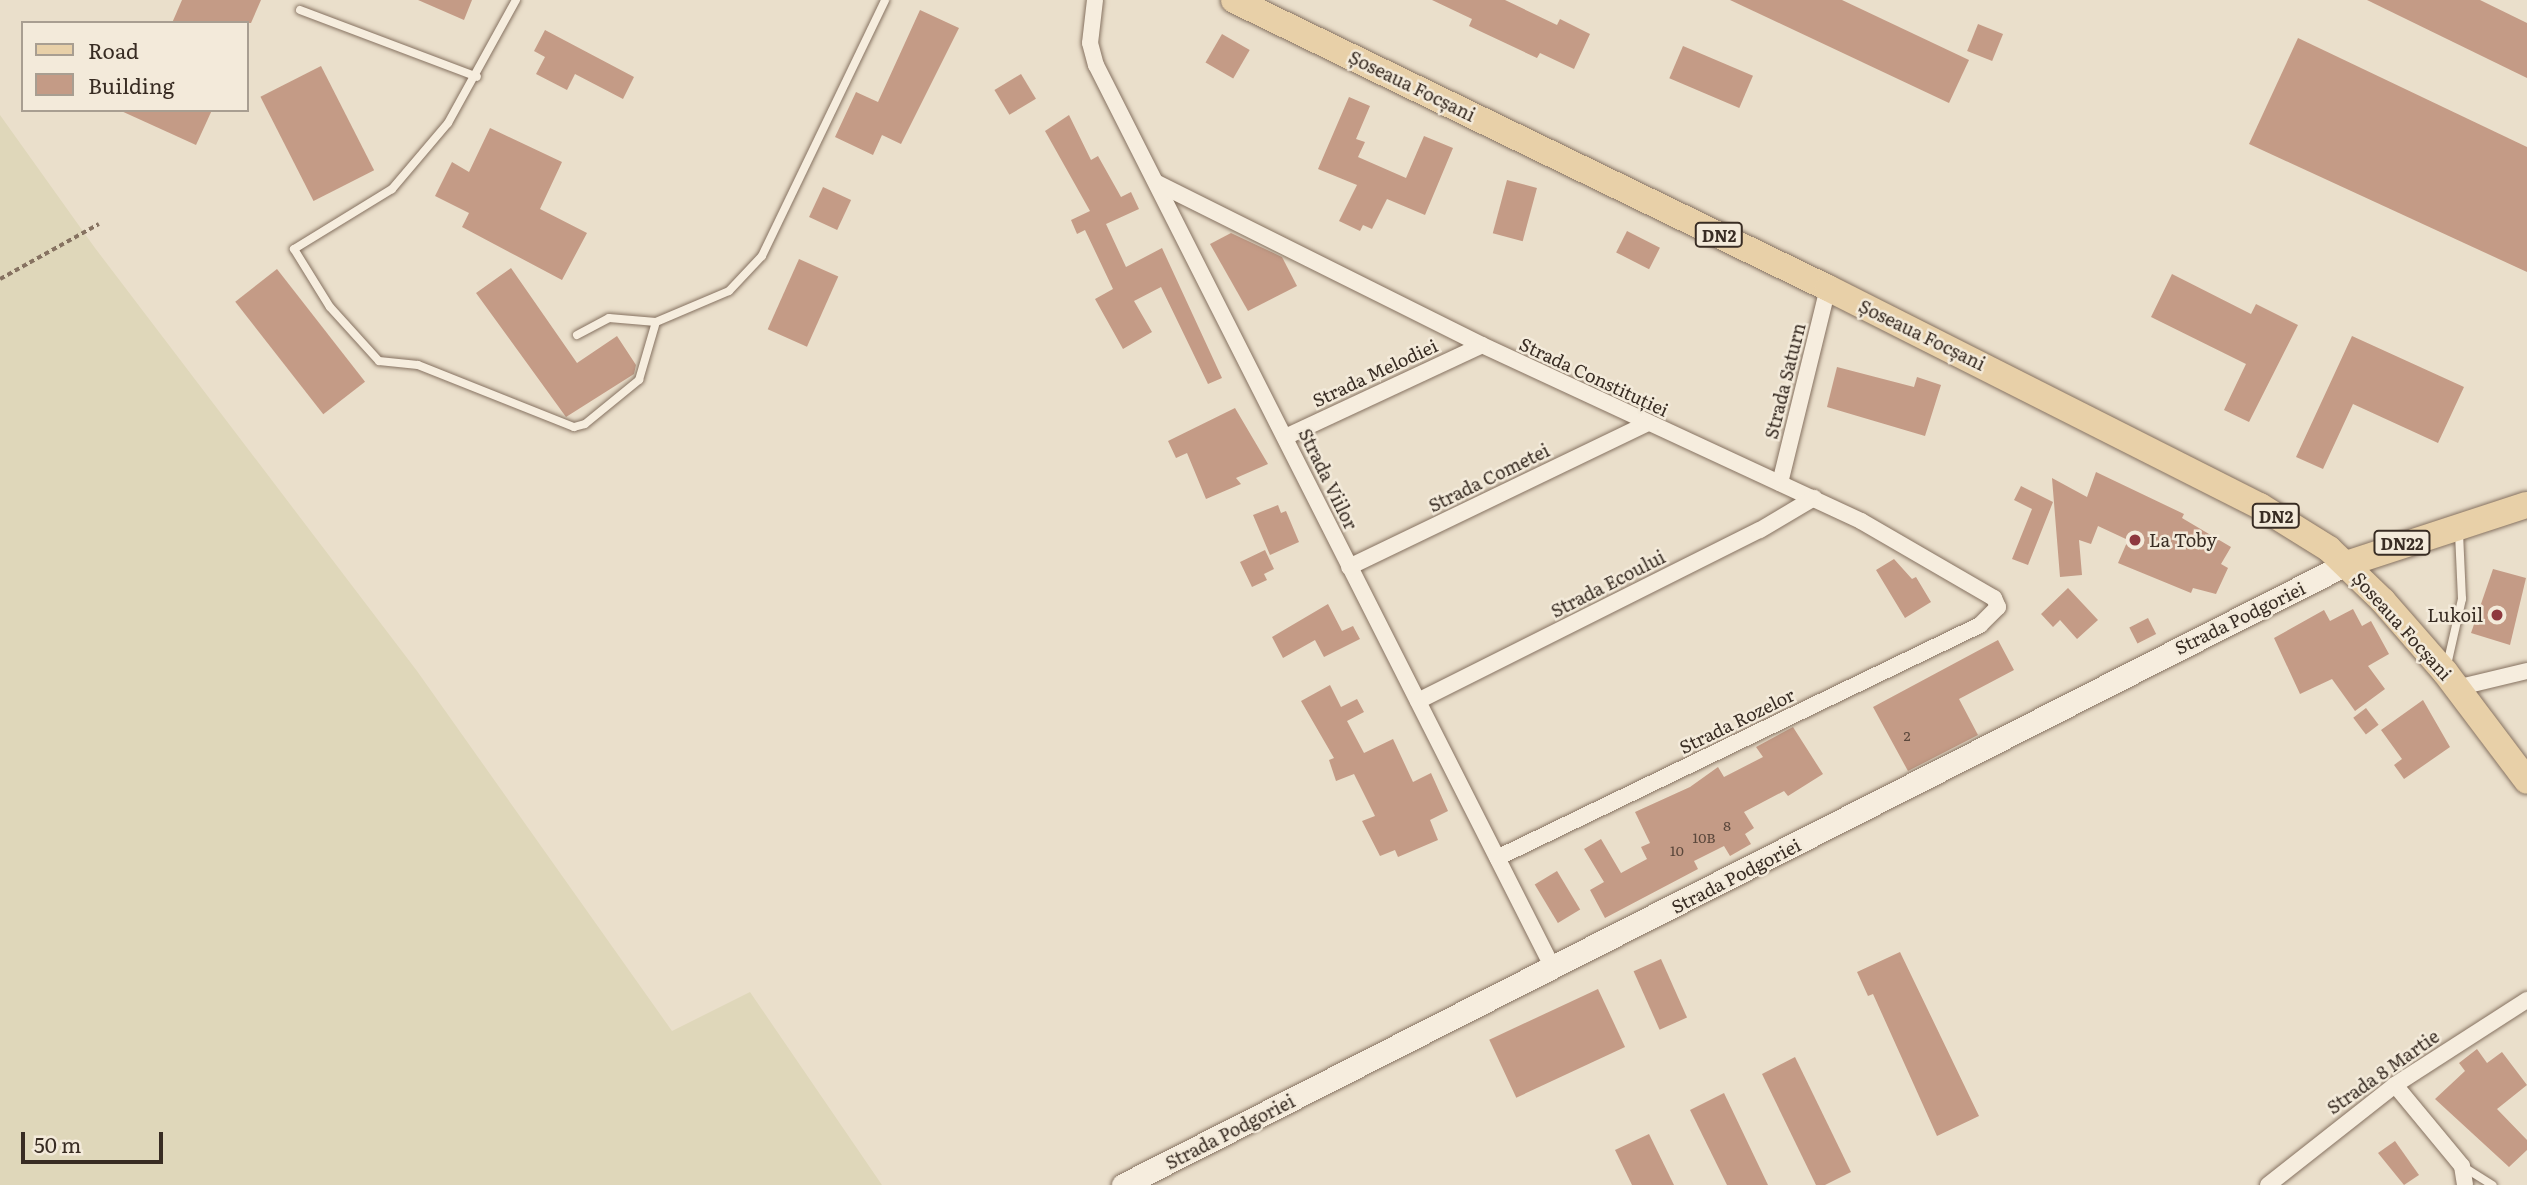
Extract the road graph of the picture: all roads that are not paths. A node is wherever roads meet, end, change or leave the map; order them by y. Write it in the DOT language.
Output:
graph roads {
  1 [pos="516,0"];
  2 [pos="885,0"];
  3 [pos="1095,0"];
  4 [pos="1234,0"];
  5 [pos="300,10"];
  6 [pos="477,77"];
  7 [pos="1157,183"];
  8 [pos="1828,288"];
  9 [pos="656,323"];
  10 [pos="577,335"];
  11 [pos="1482,345"];
  12 [pos="1646,424"];
  13 [pos="1285,437"];
  14 [pos="1780,483"];
  15 [pos="1814,498"];
  16 [pos="2527,505"];
  17 [pos="2458,527"];
  18 [pos="2346,564"];
  19 [pos="1349,567"];
  20 [pos="1992,617"];
  21 [pos="2527,671"];
  22 [pos="2451,680"];
  23 [pos="1418,701"];
  24 [pos="2527,780"];
  25 [pos="1497,858"];
  26 [pos="1554,970"];
  27 [pos="2527,1000"];
  28 [pos="2395,1085"];
  29 [pos="2462,1166"];
  30 [pos="1123,1185"];
  31 [pos="2268,1185"];
  32 [pos="2465,1185"];
  33 [pos="2493,1185"];
  1 -- 6 [label="lane"];
  2 -- 9 [label="lane"];
  3 -- 7 [label="street, Strada Viilor"];
  4 -- 8 [label="main road, Șoseaua Focșani / DN2"];
  5 -- 6 [label="lane"];
  6 -- 9 [label="lane"];
  7 -- 11 [label="street, Strada Constituției"];
  7 -- 13 [label="street, Strada Viilor"];
  8 -- 14 [label="street, Strada Saturn"];
  8 -- 18 [label="main road, Șoseaua Focșani / DN2"];
  9 -- 10 [label="lane"];
  11 -- 12 [label="street, Strada Constituției"];
  11 -- 13 [label="street, Strada Melodiei"];
  12 -- 14 [label="street, Strada Constituției"];
  12 -- 19 [label="street, Strada Cometei"];
  13 -- 19 [label="street, Strada Viilor"];
  14 -- 15 [label="street, Strada Constituției"];
  15 -- 20 [label="street, Strada Constituției"];
  15 -- 23 [label="street, Strada Ecoului"];
  16 -- 17 [label="main road, DN22"];
  17 -- 18 [label="main road, DN22"];
  17 -- 22 [label="lane"];
  18 -- 22 [label="main road, Șoseaua Focșani / DN2"];
  18 -- 26 [label="street, Strada Podgoriei"];
  19 -- 23 [label="street, Strada Viilor"];
  20 -- 25 [label="street, Strada Rozelor"];
  21 -- 22 [label="street"];
  22 -- 24 [label="main road, Șoseaua Focșani / DN2"];
  23 -- 25 [label="street, Strada Viilor"];
  25 -- 26 [label="street, Strada Viilor"];
  26 -- 30 [label="street, Strada Podgoriei"];
  27 -- 28 [label="street, Strada 8 Martie"];
  28 -- 29 [label="street"];
  28 -- 31 [label="street, Strada 8 Martie"];
  29 -- 32 [label="street"];
  29 -- 33 [label="lane"];
}
